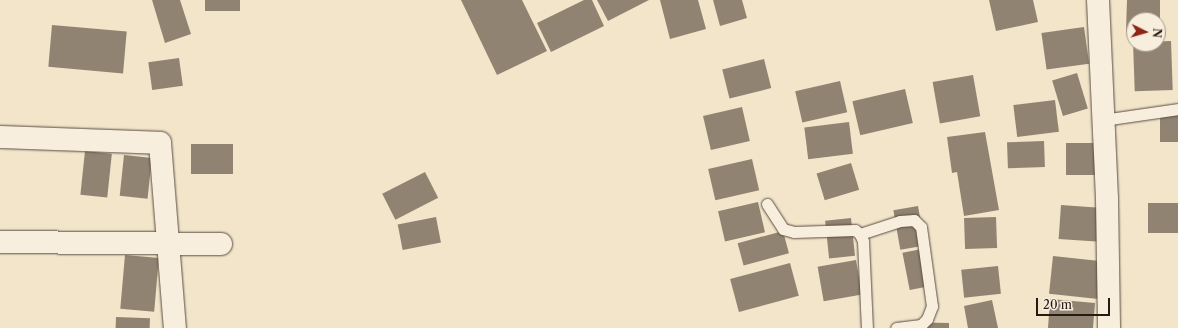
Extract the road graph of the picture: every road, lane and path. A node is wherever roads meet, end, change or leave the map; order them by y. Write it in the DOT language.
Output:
graph roads {
  1 [pos="1098,0"];
  2 [pos="1178,109"];
  3 [pos="1103,120"];
  4 [pos="0,137"];
  5 [pos="767,204"];
  6 [pos="860,234"];
  7 [pos="0,242"];
  8 [pos="168,242"];
  9 [pos="221,244"];
  10 [pos="175,328"];
  11 [pos="867,328"];
  12 [pos="896,328"];
  13 [pos="1109,328"];
  1 -- 3 [label="street"];
  2 -- 3 [label="lane"];
  3 -- 13 [label="street"];
  4 -- 8 [label="street"];
  5 -- 6 [label="lane"];
  6 -- 11 [label="lane"];
  6 -- 12 [label="lane"];
  7 -- 8 [label="street"];
  8 -- 9 [label="street"];
  8 -- 10 [label="street"];
}
